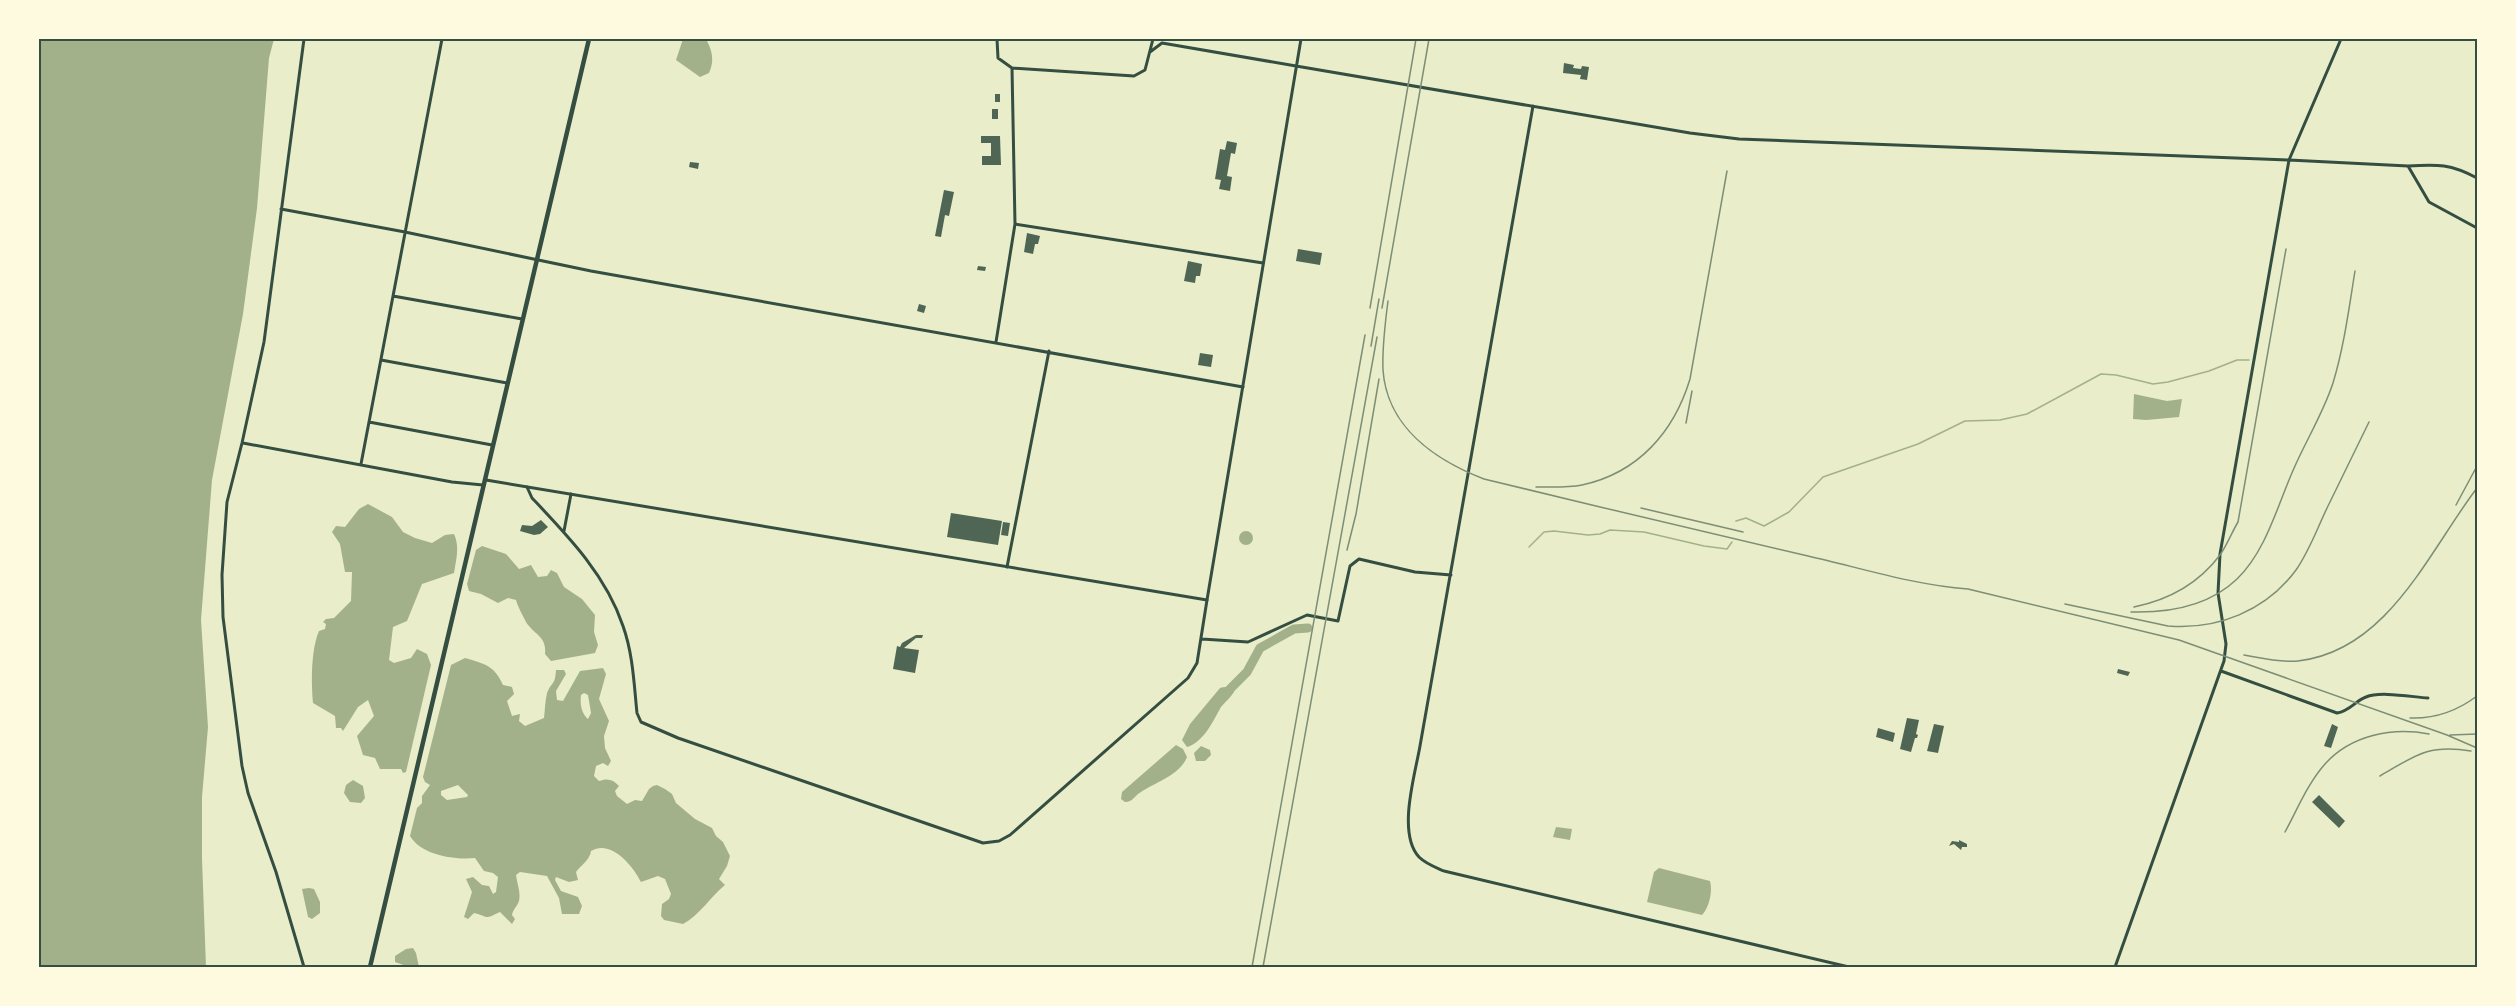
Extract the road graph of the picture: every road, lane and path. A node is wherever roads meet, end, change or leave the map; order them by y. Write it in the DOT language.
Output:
graph roads {
  1 [pos="304,39"];
  2 [pos="442,39"];
  3 [pos="589,39"];
  4 [pos="998,39"];
  5 [pos="1153,39"];
  6 [pos="1301,39"];
  7 [pos="2341,39"];
  8 [pos="1161,41"];
  9 [pos="1150,52"];
  10 [pos="1296,66"];
  11 [pos="1012,68"];
  12 [pos="1533,106"];
  13 [pos="2289,160"];
  14 [pos="2408,166"];
  15 [pos="2477,178"];
  16 [pos="281,208"];
  17 [pos="1015,224"];
  18 [pos="2477,228"];
  19 [pos="405,232"];
  20 [pos="535,260"];
  21 [pos="1263,263"];
  22 [pos="393,296"];
  23 [pos="522,319"];
  24 [pos="996,342"];
  25 [pos="1049,351"];
  26 [pos="381,360"];
  27 [pos="507,382"];
  28 [pos="1243,387"];
  29 [pos="369,422"];
  30 [pos="243,443"];
  31 [pos="492,446"];
  32 [pos="361,464"];
  33 [pos="484,482"];
  34 [pos="527,487"];
  35 [pos="571,494"];
  36 [pos="564,531"];
  37 [pos="1007,567"];
  38 [pos="1451,575"];
  39 [pos="1207,600"];
  40 [pos="1201,639"];
  41 [pos="2221,671"];
  42 [pos="2428,698"];
  43 [pos="304,967"];
  44 [pos="370,967"];
  45 [pos="1849,967"];
  46 [pos="2115,967"];
  1 -- 16 [label="street"];
  2 -- 19 [label="street"];
  3 -- 20 [label="main road"];
  4 -- 11 [label="street"];
  5 -- 9 [label="street"];
  6 -- 10 [label="street"];
  7 -- 13 [label="street"];
  8 -- 9 [label="street"];
  8 -- 10 [label="street"];
  9 -- 11 [label="street"];
  10 -- 12 [label="street"];
  10 -- 21 [label="street"];
  11 -- 17 [label="street"];
  12 -- 13 [label="street"];
  12 -- 38 [label="street"];
  13 -- 14 [label="street"];
  13 -- 41 [label="street"];
  14 -- 15 [label="street"];
  14 -- 18 [label="street"];
  16 -- 19 [label="street"];
  16 -- 30 [label="street"];
  17 -- 21 [label="street"];
  17 -- 24 [label="street"];
  19 -- 20 [label="street"];
  19 -- 22 [label="street"];
  20 -- 23 [label="main road"];
  20 -- 24 [label="street"];
  21 -- 28 [label="street"];
  22 -- 23 [label="street"];
  22 -- 26 [label="street"];
  23 -- 27 [label="main road"];
  24 -- 25 [label="street"];
  25 -- 28 [label="street"];
  25 -- 37 [label="street"];
  26 -- 27 [label="street"];
  26 -- 29 [label="street"];
  27 -- 31 [label="main road"];
  28 -- 39 [label="street"];
  29 -- 31 [label="street"];
  29 -- 32 [label="street"];
  30 -- 32 [label="street"];
  30 -- 43 [label="street"];
  31 -- 33 [label="main road"];
  32 -- 33 [label="street"];
  33 -- 34 [label="street"];
  33 -- 44 [label="main road"];
  34 -- 35 [label="street"];
  34 -- 36 [label="street"];
  35 -- 36 [label="street"];
  35 -- 37 [label="street"];
  36 -- 40 [label="street"];
  37 -- 39 [label="street"];
  38 -- 40 [label="street"];
  38 -- 45 [label="street"];
  39 -- 40 [label="street"];
  41 -- 42 [label="street"];
  41 -- 46 [label="street"];
}
